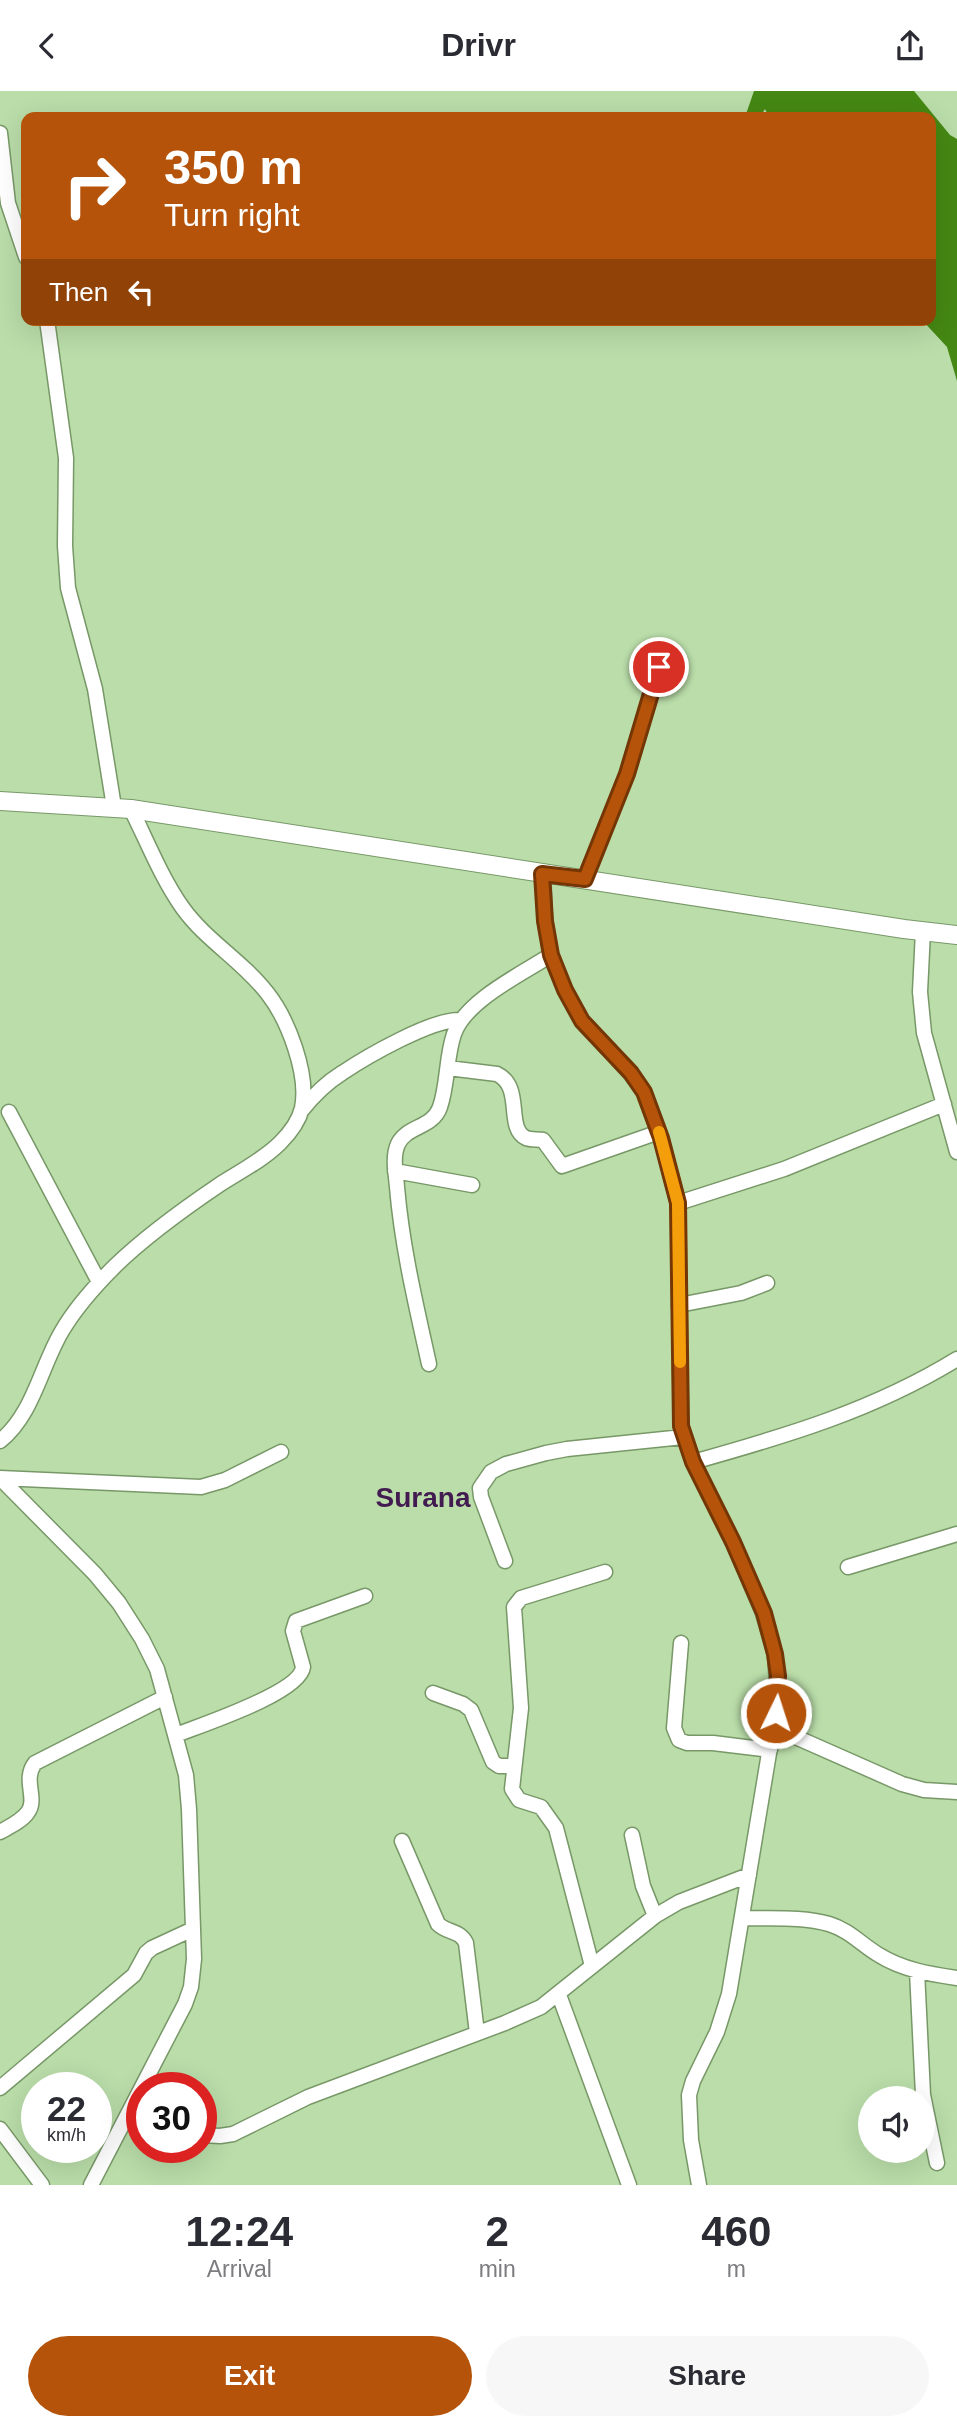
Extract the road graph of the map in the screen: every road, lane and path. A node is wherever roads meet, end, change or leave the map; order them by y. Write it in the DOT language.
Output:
graph roads {
  1 [pos="0,133"];
  2 [pos="21,242"];
  3 [pos="48,326"];
  4 [pos="659,667"];
  5 [pos="0,801"];
  6 [pos="123,808"];
  7 [pos="542,874"];
  8 [pos="585,879"];
  9 [pos="923,931"];
  10 [pos="957,935"];
  11 [pos="551,955"];
  12 [pos="461,1020"];
  13 [pos="448,1068"];
  14 [pos="944,1104"];
  15 [pos="302,1110"];
  16 [pos="9,1112"];
  17 [pos="659,1132"];
  18 [pos="957,1152"];
  19 [pos="396,1171"];
  20 [pos="472,1185"];
  21 [pos="678,1203"];
  22 [pos="99,1282"];
  23 [pos="767,1283"];
  24 [pos="680,1305"];
  25 [pos="957,1359"];
  26 [pos="429,1364"];
  27 [pos="683,1437"];
  28 [pos="0,1441"];
  29 [pos="281,1453"];
  30 [pos="693,1462"];
  31 [pos="0,1478"];
  32 [pos="957,1534"];
  33 [pos="505,1562"];
  34 [pos="848,1567"];
  35 [pos="606,1572"];
  36 [pos="365,1596"];
  37 [pos="681,1643"];
  38 [pos="433,1693"];
  39 [pos="165,1697"];
  40 [pos="773,1727"];
  41 [pos="176,1735"];
  42 [pos="770,1750"];
  43 [pos="513,1766"];
  44 [pos="957,1792"];
  45 [pos="0,1832"];
  46 [pos="632,1835"];
  47 [pos="402,1841"];
  48 [pos="749,1875"];
  49 [pos="655,1916"];
  50 [pos="742,1918"];
  51 [pos="193,1929"];
  52 [pos="592,1966"];
  53 [pos="917,1971"];
  54 [pos="957,1978"];
  55 [pos="559,1995"];
  56 [pos="477,2033"];
  57 [pos="155,2072"];
  58 [pos="0,2088"];
  59 [pos="0,2129"];
  60 [pos="126,2129"];
  61 [pos="217,2136"];
  62 [pos="937,2163"];
  63 [pos="42,2185"];
  64 [pos="91,2185"];
  65 [pos="629,2185"];
  66 [pos="699,2185"];
  1 -- 2 [label="street"];
  3 -- 6 [label="street"];
  4 -- 8 [label="street"];
  5 -- 6 [label="street"];
  6 -- 7 [label="street"];
  6 -- 15 [label="street"];
  7 -- 8 [label="street"];
  7 -- 11 [label="street"];
  8 -- 9 [label="street"];
  9 -- 10 [label="street"];
  9 -- 14 [label="street"];
  11 -- 12 [label="street"];
  11 -- 17 [label="street"];
  12 -- 13 [label="street"];
  12 -- 15 [label="street"];
  13 -- 17 [label="street"];
  13 -- 19 [label="street"];
  14 -- 18 [label="street"];
  14 -- 21 [label="street"];
  15 -- 22 [label="street"];
  16 -- 22 [label="street"];
  17 -- 21 [label="street"];
  19 -- 20 [label="street"];
  19 -- 26 [label="street"];
  21 -- 24 [label="street"];
  22 -- 28 [label="street"];
  23 -- 24 [label="street"];
  24 -- 27 [label="street"];
  25 -- 30 [label="street"];
  27 -- 30 [label="street"];
  27 -- 33 [label="street"];
  29 -- 31 [label="street"];
  30 -- 40 [label="street"];
  31 -- 39 [label="street"];
  32 -- 34 [label="street"];
  35 -- 43 [label="street"];
  36 -- 41 [label="street"];
  37 -- 42 [label="street"];
  38 -- 43 [label="street"];
  39 -- 41 [label="street"];
  39 -- 45 [label="street"];
  40 -- 42 [label="street"];
  40 -- 44 [label="street"];
  41 -- 51 [label="street"];
  42 -- 48 [label="street"];
  43 -- 52 [label="street"];
  46 -- 49 [label="street"];
  47 -- 56 [label="street"];
  48 -- 49 [label="street"];
  48 -- 50 [label="street"];
  49 -- 52 [label="street"];
  50 -- 53 [label="street"];
  50 -- 66 [label="street"];
  51 -- 57 [label="street"];
  51 -- 58 [label="street"];
  52 -- 55 [label="street"];
  53 -- 54 [label="street"];
  53 -- 62 [label="street"];
  55 -- 56 [label="street"];
  55 -- 65 [label="street"];
  56 -- 61 [label="street"];
  59 -- 63 [label="street"];
  60 -- 64 [label="street"];
}
